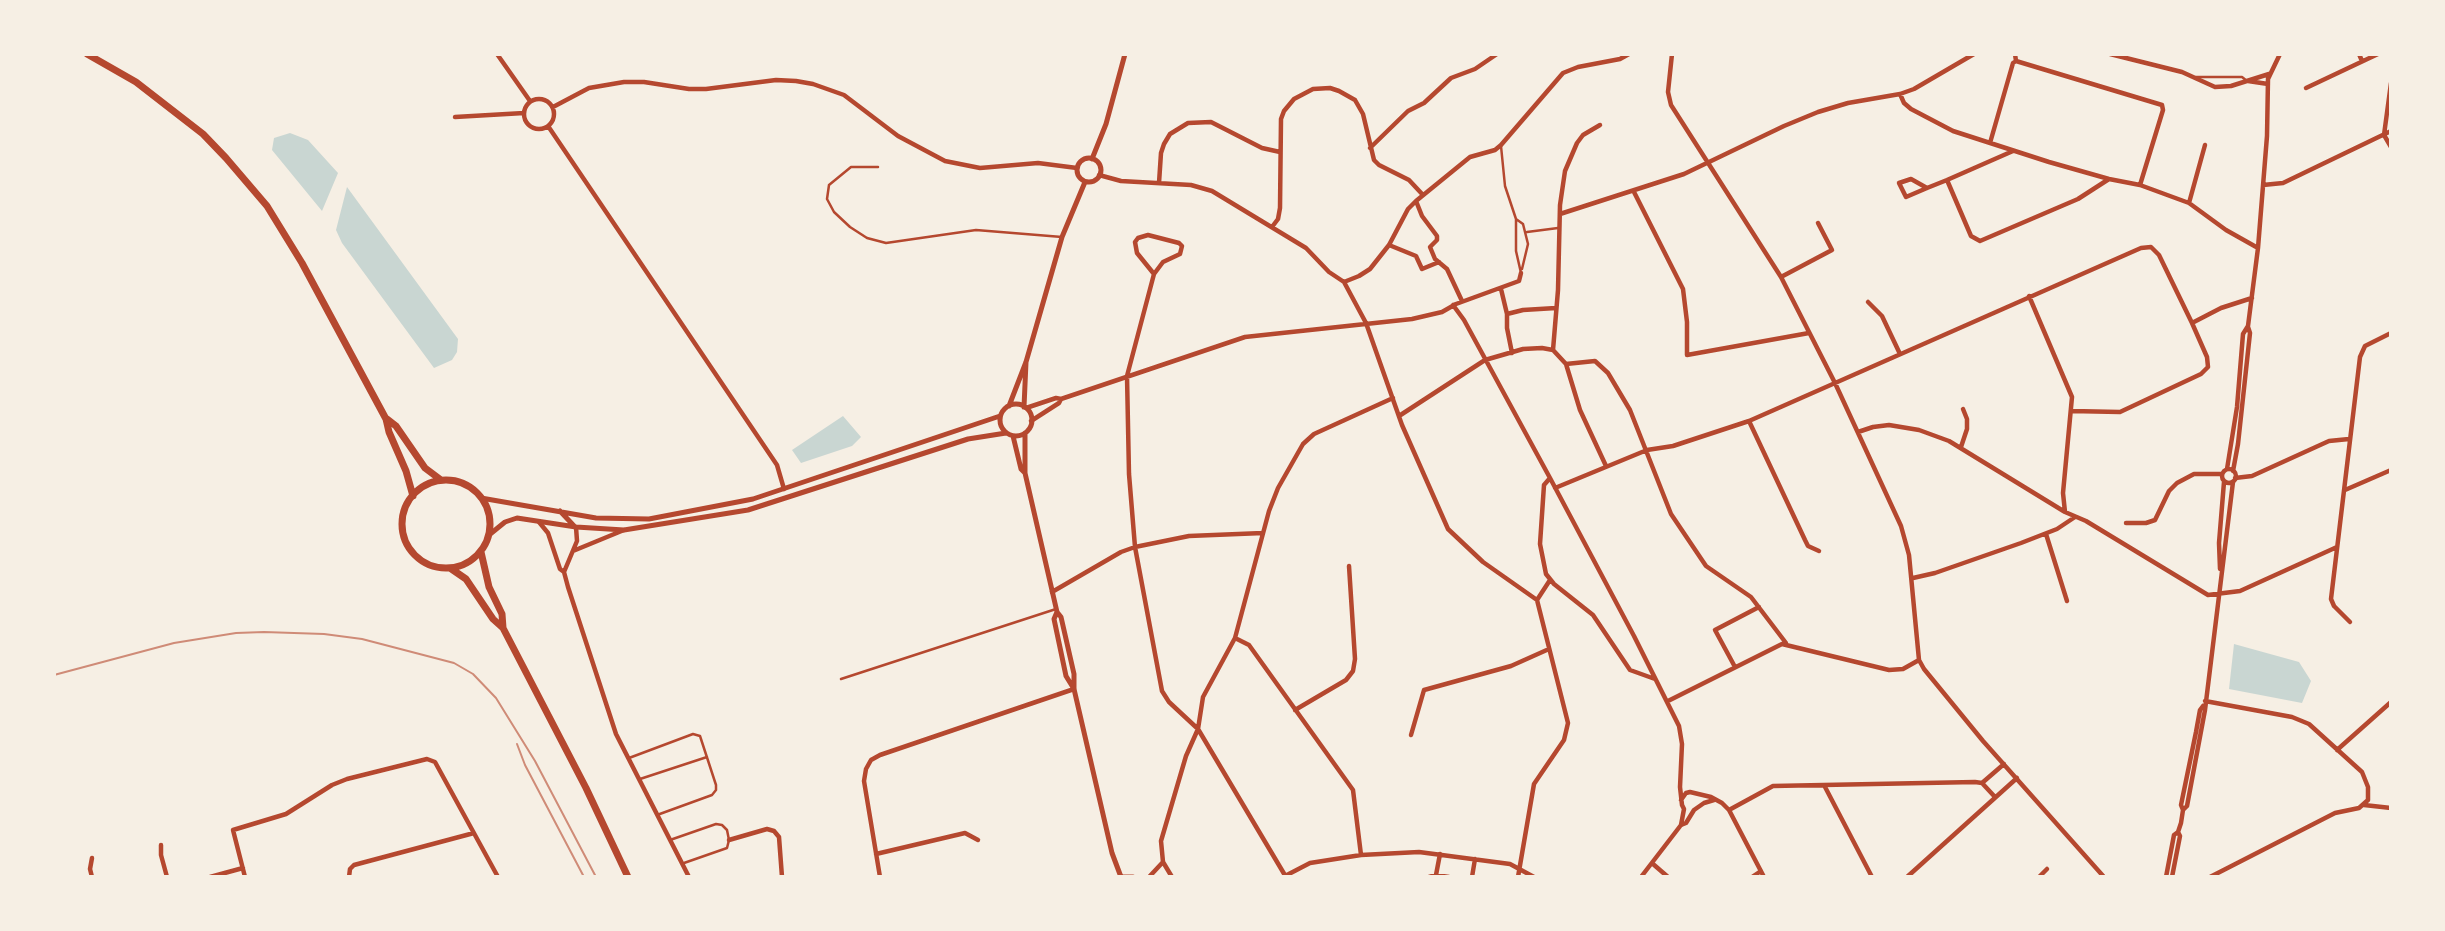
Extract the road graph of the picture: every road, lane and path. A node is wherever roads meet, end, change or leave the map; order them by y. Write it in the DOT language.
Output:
graph roads {
  1 [pos="87,54"];
  2 [pos="497,54"];
  3 [pos="1125,54"];
  4 [pos="1497,54"];
  5 [pos="1629,54"];
  6 [pos="1672,54"];
  7 [pos="1975,54"];
  8 [pos="2110,54"];
  9 [pos="2280,54"];
  10 [pos="2359,54"];
  11 [pos="2378,54"];
  12 [pos="2117,55"];
  13 [pos="2015,57"];
  14 [pos="2362,61"];
  15 [pos="2269,74"];
  16 [pos="2191,76"];
  17 [pos="2247,81"];
  18 [pos="2391,83"];
  19 [pos="2268,84"];
  20 [pos="2306,88"];
  21 [pos="1900,94"];
  22 [pos="530,101"];
  23 [pos="553,107"];
  24 [pos="524,113"];
  25 [pos="455,117"];
  26 [pos="1600,125"];
  27 [pos="548,126"];
  28 [pos="2391,131"];
  29 [pos="2384,135"];
  30 [pos="1990,143"];
  31 [pos="1502,145"];
  32 [pos="2205,145"];
  33 [pos="2391,148"];
  34 [pos="1370,149"];
  35 [pos="2014,150"];
  36 [pos="1280,152"];
  37 [pos="1092,159"];
  38 [pos="1709,162"];
  39 [pos="878,167"];
  40 [pos="1077,168"];
  41 [pos="1099,175"];
  42 [pos="2109,179"];
  43 [pos="1947,180"];
  44 [pos="1085,182"];
  45 [pos="1159,183"];
  46 [pos="2140,185"];
  47 [pos="2263,185"];
  48 [pos="1927,188"];
  49 [pos="1634,192"];
  50 [pos="1423,195"];
  51 [pos="1416,201"];
  52 [pos="2189,203"];
  53 [pos="1560,214"];
  54 [pos="1516,219"];
  55 [pos="1818,223"];
  56 [pos="1272,227"];
  57 [pos="1559,228"];
  58 [pos="1527,232"];
  59 [pos="1062,237"];
  60 [pos="1389,245"];
  61 [pos="2258,248"];
  62 [pos="1439,262"];
  63 [pos="1521,273"];
  64 [pos="1154,274"];
  65 [pos="1781,277"];
  66 [pos="1344,282"];
  67 [pos="1501,289"];
  68 [pos="2029,296"];
  69 [pos="2252,298"];
  70 [pos="1462,302"];
  71 [pos="1868,302"];
  72 [pos="1453,306"];
  73 [pos="1556,308"];
  74 [pos="1507,314"];
  75 [pos="1367,323"];
  76 [pos="2192,323"];
  77 [pos="1809,332"];
  78 [pos="2391,333"];
  79 [pos="1553,350"];
  80 [pos="1512,353"];
  81 [pos="1900,354"];
  82 [pos="1485,360"];
  83 [pos="1026,362"];
  84 [pos="1566,364"];
  85 [pos="1127,376"];
  86 [pos="1835,383"];
  87 [pos="1393,398"];
  88 [pos="1061,399"];
  89 [pos="1009,406"];
  90 [pos="1025,407"];
  91 [pos="1963,409"];
  92 [pos="2071,411"];
  93 [pos="1000,416"];
  94 [pos="1399,416"];
  95 [pos="386,419"];
  96 [pos="1031,421"];
  97 [pos="1749,421"];
  98 [pos="1858,432"];
  99 [pos="1006,433"];
  100 [pos="1025,433"];
  101 [pos="1013,436"];
  102 [pos="2349,439"];
  103 [pos="1961,447"];
  104 [pos="1647,450"];
  105 [pos="1606,466"];
  106 [pos="2230,470"];
  107 [pos="2391,470"];
  108 [pos="1025,473"];
  109 [pos="2222,474"];
  110 [pos="1550,478"];
  111 [pos="442,480"];
  112 [pos="2234,480"];
  113 [pos="2224,482"];
  114 [pos="1555,488"];
  115 [pos="784,489"];
  116 [pos="2345,490"];
  117 [pos="412,496"];
  118 [pos="481,498"];
  119 [pos="560,511"];
  120 [pos="2066,512"];
  121 [pos="2075,516"];
  122 [pos="539,522"];
  123 [pos="2126,523"];
  124 [pos="576,527"];
  125 [pos="624,530"];
  126 [pos="1263,533"];
  127 [pos="2046,534"];
  128 [pos="489,535"];
  129 [pos="1135,547"];
  130 [pos="2337,547"];
  131 [pos="573,551"];
  132 [pos="1819,551"];
  133 [pos="481,552"];
  134 [pos="1349,566"];
  135 [pos="450,568"];
  136 [pos="564,572"];
  137 [pos="2220,577"];
  138 [pos="1913,578"];
  139 [pos="1550,580"];
  140 [pos="1052,592"];
  141 [pos="2218,595"];
  142 [pos="1537,600"];
  143 [pos="2067,601"];
  144 [pos="1759,607"];
  145 [pos="1056,611"];
  146 [pos="2350,622"];
  147 [pos="503,628"];
  148 [pos="1235,638"];
  149 [pos="1786,643"];
  150 [pos="1549,649"];
  151 [pos="1919,660"];
  152 [pos="1735,667"];
  153 [pos="841,679"];
  154 [pos="1656,679"];
  155 [pos="1074,689"];
  156 [pos="1668,701"];
  157 [pos="2391,702"];
  158 [pos="2205,703"];
  159 [pos="1295,710"];
  160 [pos="1198,729"];
  161 [pos="1411,735"];
  162 [pos="2337,750"];
  163 [pos="707,757"];
  164 [pos="629,758"];
  165 [pos="2004,764"];
  166 [pos="2017,778"];
  167 [pos="640,779"];
  168 [pos="1682,782"];
  169 [pos="1982,783"];
  170 [pos="1824,785"];
  171 [pos="1692,792"];
  172 [pos="1995,797"];
  173 [pos="1714,800"];
  174 [pos="1681,801"];
  175 [pos="2364,805"];
  176 [pos="1696,808"];
  177 [pos="2391,808"];
  178 [pos="1684,809"];
  179 [pos="1728,810"];
  180 [pos="657,815"];
  181 [pos="1681,825"];
  182 [pos="2178,832"];
  183 [pos="474,833"];
  184 [pos="669,840"];
  185 [pos="978,840"];
  186 [pos="729,841"];
  187 [pos="161,845"];
  188 [pos="876,854"];
  189 [pos="1440,854"];
  190 [pos="1361,855"];
  191 [pos="92,858"];
  192 [pos="1475,859"];
  193 [pos="1163,862"];
  194 [pos="681,864"];
  195 [pos="1653,864"];
  196 [pos="243,868"];
  197 [pos="1519,869"];
  198 [pos="2048,869"];
  199 [pos="688,874"];
  200 [pos="1763,874"];
  201 [pos="1436,875"];
  202 [pos="1285,876"];
  203 [pos="92,877"];
  204 [pos="167,877"];
  205 [pos="210,877"];
  206 [pos="245,877"];
  207 [pos="349,877"];
  208 [pos="498,877"];
  209 [pos="628,877"];
  210 [pos="782,877"];
  211 [pos="880,877"];
  212 [pos="1122,877"];
  213 [pos="1133,877"];
  214 [pos="1149,877"];
  215 [pos="1172,877"];
  216 [pos="1429,877"];
  217 [pos="1449,877"];
  218 [pos="1472,877"];
  219 [pos="1518,877"];
  220 [pos="1534,877"];
  221 [pos="1641,877"];
  222 [pos="1668,877"];
  223 [pos="1752,877"];
  224 [pos="1872,877"];
  225 [pos="1907,877"];
  226 [pos="2039,877"];
  227 [pos="2104,877"];
  228 [pos="2166,877"];
  229 [pos="2172,877"];
  230 [pos="2210,877"];
  1 -- 95 [label="main road"];
  2 -- 22 [label="street"];
  3 -- 37 [label="street"];
  4 -- 34 [label="street"];
  5 -- 31 [label="street"];
  6 -- 38 [label="street"];
  7 -- 21 [label="street"];
  8 -- 12 [label="street"];
  9 -- 15 [label="street"];
  10 -- 14 [label="street"];
  11 -- 14 [label="street"];
  12 -- 16 [label="street"];
  13 -- 30 [label="street"];
  13 -- 46 [label="street"];
  14 -- 20 [label="street"];
  15 -- 17 [label="street"];
  15 -- 19 [label="street"];
  16 -- 17 [label="lane"];
  16 -- 17 [label="street"];
  17 -- 19 [label="street"];
  18 -- 29 [label="street"];
  19 -- 47 [label="street"];
  21 -- 30 [label="street"];
  21 -- 38 [label="street"];
  22 -- 23 [label="street"];
  22 -- 24 [label="street"];
  23 -- 27 [label="street"];
  23 -- 40 [label="street"];
  24 -- 25 [label="street"];
  24 -- 27 [label="street"];
  26 -- 53 [label="street"];
  27 -- 115 [label="street"];
  28 -- 29 [label="street"];
  29 -- 33 [label="street"];
  29 -- 47 [label="street"];
  30 -- 35 [label="street"];
  31 -- 50 [label="street"];
  31 -- 54 [label="lane"];
  32 -- 52 [label="street"];
  34 -- 36 [label="street"];
  34 -- 50 [label="street"];
  35 -- 42 [label="street"];
  35 -- 43 [label="street"];
  36 -- 45 [label="street"];
  36 -- 56 [label="street"];
  37 -- 40 [label="street"];
  37 -- 41 [label="street"];
  38 -- 49 [label="street"];
  38 -- 65 [label="street"];
  39 -- 59 [label="lane"];
  40 -- 44 [label="street"];
  41 -- 44 [label="street"];
  41 -- 45 [label="street"];
  42 -- 43 [label="street"];
  42 -- 46 [label="street"];
  43 -- 48 [label="street"];
  44 -- 59 [label="street"];
  45 -- 56 [label="street"];
  46 -- 52 [label="street"];
  47 -- 61 [label="street"];
  48 -- 48 [label="street"];
  49 -- 53 [label="street"];
  49 -- 77 [label="street"];
  50 -- 51 [label="street"];
  51 -- 60 [label="street"];
  51 -- 62 [label="street"];
  52 -- 61 [label="street"];
  53 -- 57 [label="street"];
  54 -- 58 [label="lane"];
  54 -- 63 [label="lane"];
  55 -- 65 [label="street"];
  56 -- 66 [label="street"];
  57 -- 58 [label="lane"];
  57 -- 73 [label="street"];
  58 -- 63 [label="lane"];
  59 -- 83 [label="street"];
  60 -- 62 [label="street"];
  60 -- 66 [label="street"];
  61 -- 69 [label="street"];
  62 -- 70 [label="street"];
  63 -- 67 [label="street"];
  64 -- 64 [label="street"];
  64 -- 85 [label="street"];
  65 -- 77 [label="street"];
  66 -- 75 [label="street"];
  67 -- 70 [label="street"];
  67 -- 74 [label="street"];
  68 -- 76 [label="street"];
  68 -- 81 [label="street"];
  68 -- 92 [label="street"];
  69 -- 76 [label="street"];
  69 -- 106 [label="street"];
  70 -- 72 [label="street"];
  71 -- 81 [label="street"];
  72 -- 75 [label="street"];
  72 -- 82 [label="street"];
  73 -- 74 [label="street"];
  73 -- 79 [label="street"];
  74 -- 80 [label="street"];
  75 -- 85 [label="street"];
  75 -- 87 [label="street"];
  76 -- 92 [label="street"];
  77 -- 86 [label="street"];
  78 -- 102 [label="street"];
  79 -- 80 [label="street"];
  79 -- 84 [label="street"];
  80 -- 82 [label="street"];
  81 -- 86 [label="street"];
  82 -- 94 [label="street"];
  82 -- 110 [label="street"];
  83 -- 89 [label="street"];
  83 -- 90 [label="street"];
  84 -- 104 [label="street"];
  84 -- 105 [label="street"];
  85 -- 88 [label="street"];
  85 -- 129 [label="street"];
  86 -- 97 [label="street"];
  86 -- 98 [label="street"];
  87 -- 94 [label="street"];
  87 -- 126 [label="street"];
  88 -- 90 [label="street"];
  88 -- 96 [label="street"];
  89 -- 90 [label="street"];
  89 -- 93 [label="street"];
  90 -- 96 [label="street"];
  91 -- 103 [label="street"];
  92 -- 120 [label="street"];
  93 -- 99 [label="street"];
  93 -- 115 [label="street"];
  94 -- 142 [label="street"];
  95 -- 111 [label="main road"];
  95 -- 117 [label="main road"];
  96 -- 100 [label="street"];
  97 -- 104 [label="street"];
  97 -- 132 [label="street"];
  98 -- 103 [label="street"];
  98 -- 138 [label="street"];
  99 -- 101 [label="street"];
  99 -- 125 [label="street"];
  100 -- 101 [label="street"];
  100 -- 108 [label="street"];
  101 -- 108 [label="street"];
  102 -- 112 [label="street"];
  102 -- 116 [label="street"];
  103 -- 120 [label="street"];
  104 -- 105 [label="street"];
  104 -- 144 [label="street"];
  105 -- 114 [label="street"];
  106 -- 109 [label="street"];
  106 -- 112 [label="street"];
  107 -- 116 [label="street"];
  108 -- 140 [label="street"];
  109 -- 113 [label="street"];
  109 -- 123 [label="street"];
  110 -- 114 [label="street"];
  110 -- 139 [label="street"];
  111 -- 117 [label="main road"];
  111 -- 118 [label="main road"];
  112 -- 113 [label="street"];
  112 -- 137 [label="street"];
  113 -- 137 [label="street"];
  114 -- 154 [label="street"];
  115 -- 119 [label="street"];
  116 -- 130 [label="street"];
  117 -- 135 [label="main road"];
  118 -- 119 [label="street"];
  118 -- 128 [label="main road"];
  119 -- 124 [label="street"];
  120 -- 121 [label="street"];
  121 -- 127 [label="street"];
  121 -- 141 [label="street"];
  122 -- 124 [label="street"];
  122 -- 128 [label="street"];
  122 -- 136 [label="street"];
  124 -- 125 [label="street"];
  124 -- 131 [label="street"];
  125 -- 131 [label="street"];
  126 -- 129 [label="street"];
  126 -- 148 [label="street"];
  127 -- 138 [label="street"];
  127 -- 143 [label="street"];
  128 -- 133 [label="main road"];
  129 -- 140 [label="street"];
  129 -- 160 [label="street"];
  130 -- 141 [label="street"];
  130 -- 146 [label="street"];
  131 -- 136 [label="street"];
  133 -- 135 [label="main road"];
  133 -- 147 [label="main road"];
  134 -- 159 [label="street"];
  135 -- 147 [label="main road"];
  136 -- 164 [label="street"];
  137 -- 141 [label="street"];
  138 -- 151 [label="street"];
  139 -- 142 [label="street"];
  139 -- 154 [label="street"];
  140 -- 145 [label="street"];
  141 -- 158 [label="street"];
  142 -- 150 [label="street"];
  144 -- 149 [label="street"];
  144 -- 152 [label="street"];
  145 -- 153 [label="lane"];
  145 -- 155 [label="street"];
  147 -- 209 [label="main road"];
  148 -- 159 [label="street"];
  148 -- 160 [label="street"];
  149 -- 151 [label="street"];
  149 -- 152 [label="street"];
  150 -- 161 [label="street"];
  150 -- 197 [label="street"];
  151 -- 165 [label="street"];
  152 -- 156 [label="street"];
  154 -- 156 [label="street"];
  155 -- 188 [label="street"];
  155 -- 212 [label="street"];
  156 -- 168 [label="street"];
  157 -- 162 [label="street"];
  158 -- 162 [label="street"];
  158 -- 182 [label="street"];
  159 -- 190 [label="street"];
  160 -- 193 [label="street"];
  160 -- 202 [label="street"];
  162 -- 175 [label="street"];
  163 -- 164 [label="lane"];
  163 -- 167 [label="lane"];
  163 -- 180 [label="lane"];
  164 -- 167 [label="street"];
  165 -- 166 [label="street"];
  165 -- 169 [label="street"];
  166 -- 172 [label="street"];
  166 -- 227 [label="street"];
  167 -- 180 [label="street"];
  168 -- 171 [label="street"];
  168 -- 174 [label="street"];
  169 -- 170 [label="street"];
  169 -- 172 [label="street"];
  170 -- 179 [label="street"];
  170 -- 224 [label="street"];
  171 -- 173 [label="street"];
  171 -- 174 [label="street"];
  171 -- 176 [label="street"];
  172 -- 225 [label="street"];
  173 -- 176 [label="street"];
  173 -- 179 [label="street"];
  174 -- 178 [label="street"];
  175 -- 177 [label="street"];
  175 -- 230 [label="street"];
  176 -- 178 [label="street"];
  176 -- 181 [label="street"];
  178 -- 181 [label="street"];
  179 -- 200 [label="street"];
  180 -- 184 [label="street"];
  181 -- 195 [label="street"];
  182 -- 228 [label="street"];
  182 -- 229 [label="street"];
  183 -- 196 [label="street"];
  183 -- 207 [label="street"];
  183 -- 208 [label="street"];
  184 -- 186 [label="lane"];
  184 -- 194 [label="street"];
  185 -- 188 [label="street"];
  186 -- 194 [label="lane"];
  186 -- 210 [label="street"];
  187 -- 204 [label="street"];
  188 -- 211 [label="street"];
  189 -- 190 [label="street"];
  189 -- 192 [label="street"];
  189 -- 201 [label="street"];
  190 -- 202 [label="street"];
  191 -- 203 [label="street"];
  192 -- 197 [label="street"];
  192 -- 218 [label="street"];
  193 -- 214 [label="street"];
  193 -- 215 [label="street"];
  194 -- 199 [label="street"];
  195 -- 221 [label="street"];
  195 -- 222 [label="street"];
  196 -- 205 [label="street"];
  196 -- 206 [label="street"];
  197 -- 219 [label="street"];
  197 -- 220 [label="street"];
  198 -- 226 [label="street"];
  200 -- 223 [label="street"];
  201 -- 216 [label="street"];
  201 -- 217 [label="street"];
  212 -- 213 [label="street"];
}
